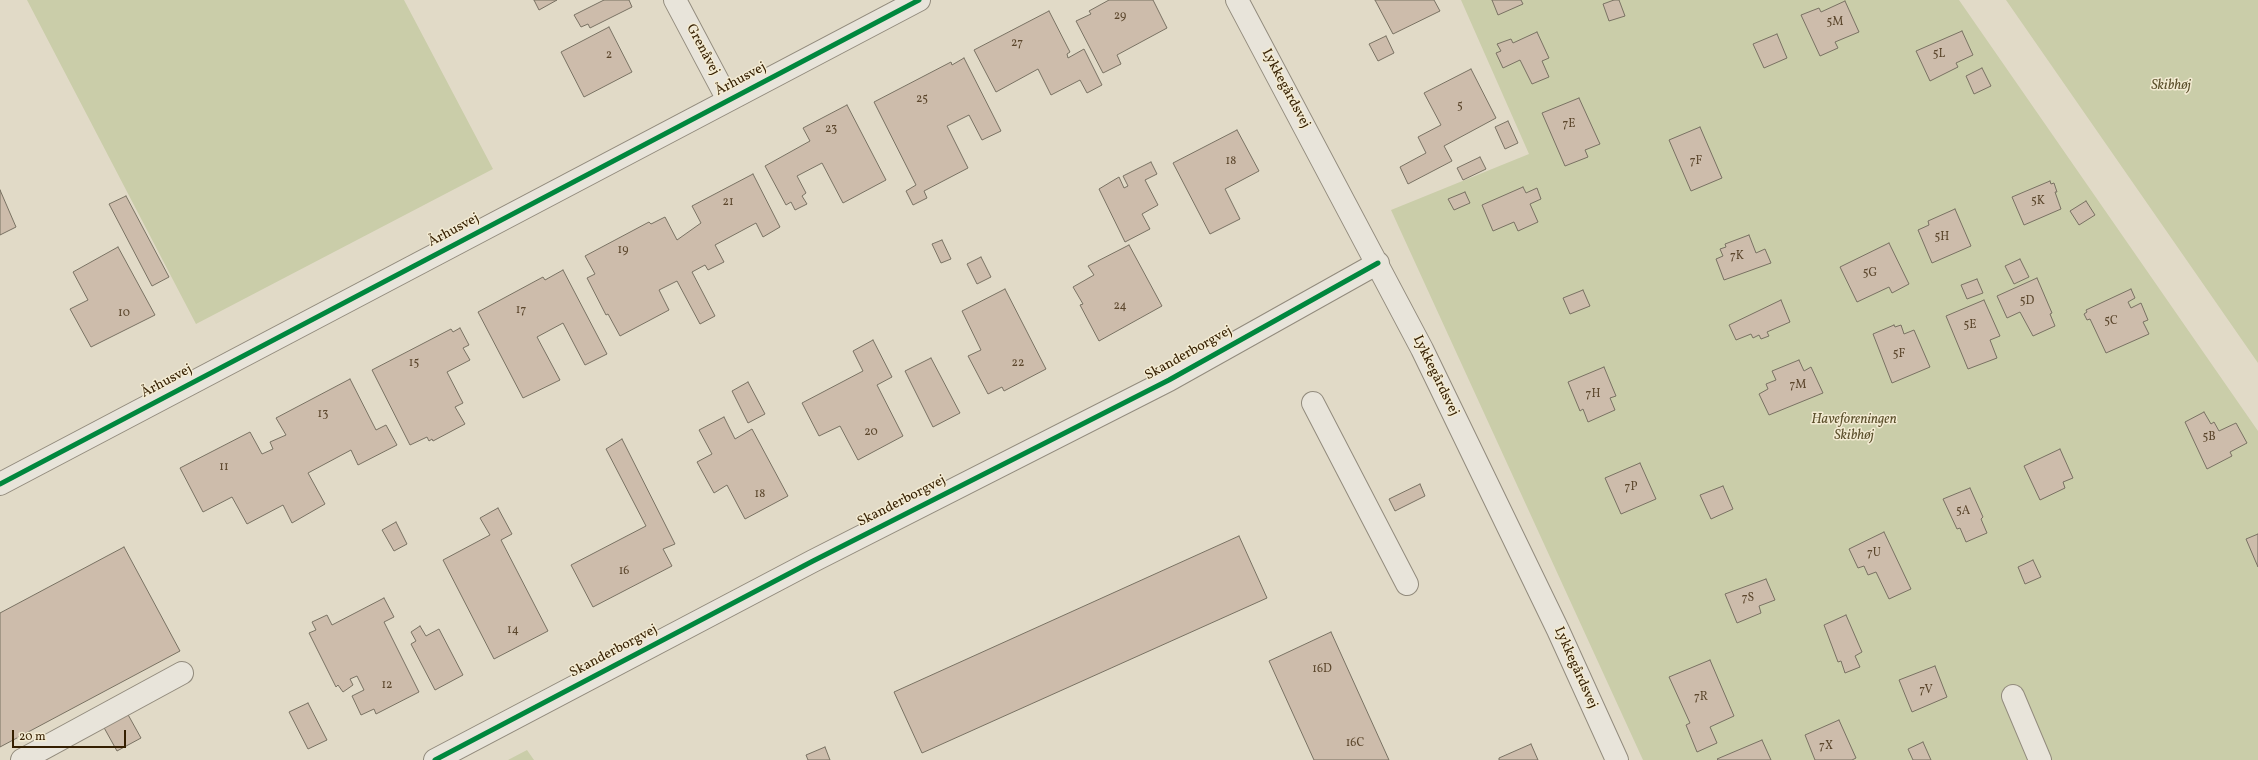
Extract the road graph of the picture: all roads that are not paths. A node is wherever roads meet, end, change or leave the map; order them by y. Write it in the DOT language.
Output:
graph roads {
  1 [pos="675,0"];
  2 [pos="919,0"];
  3 [pos="1237,0"];
  4 [pos="728,100"];
  5 [pos="1378,263"];
  6 [pos="1314,403"];
  7 [pos="1,481"];
  8 [pos="1407,584"];
  9 [pos="182,673"];
  10 [pos="2014,696"];
  11 [pos="22,760"];
  12 [pos="434,760"];
  13 [pos="1617,760"];
  14 [pos="2040,760"];
  1 -- 4 [label="street, Grenåvej"];
  2 -- 4 [label="street, Århusvej"];
  3 -- 5 [label="street, Lykkegårdsvej"];
  4 -- 7 [label="street, Århusvej"];
  5 -- 12 [label="street, Skanderborgvej"];
  5 -- 13 [label="street, Lykkegårdsvej"];
  6 -- 8 [label="street"];
  9 -- 11 [label="street"];
  10 -- 14 [label="street"];
}
